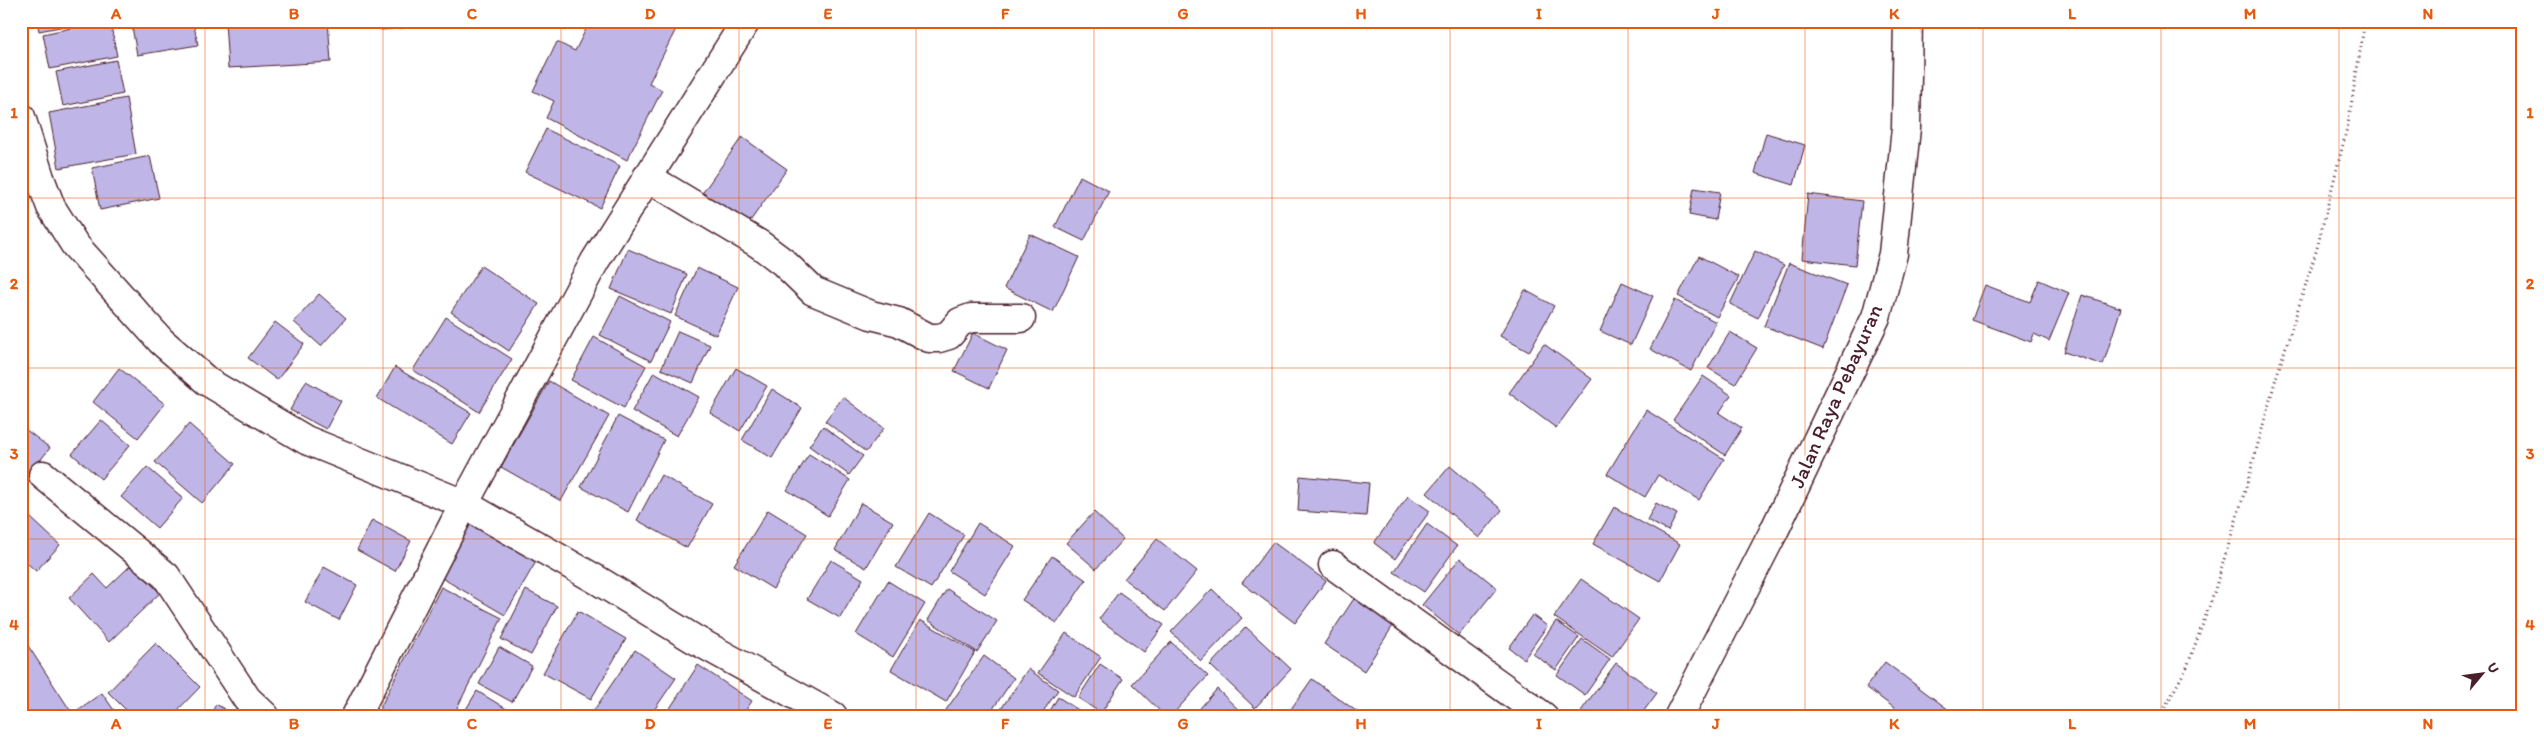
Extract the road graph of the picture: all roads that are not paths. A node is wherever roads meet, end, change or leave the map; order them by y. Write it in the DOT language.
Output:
graph roads {
  1 [pos="746,21"];
  2 [pos="1908,21"];
  3 [pos="21,117"];
  4 [pos="647,177"];
  5 [pos="1021,318"];
  6 [pos="43,475"];
  7 [pos="464,504"];
  8 [pos="1333,565"];
  9 [pos="265,716"];
  10 [pos="356,716"];
  11 [pos="833,716"];
  12 [pos="1543,716"];
  13 [pos="1679,716"];
  1 -- 4 [label="street"];
  2 -- 13 [label="street, Jalan Raya Pebayuran"];
  3 -- 7 [label="street"];
  4 -- 5 [label="street"];
  4 -- 7 [label="street"];
  6 -- 9 [label="street"];
  7 -- 10 [label="street"];
  7 -- 11 [label="street"];
  8 -- 12 [label="street"];
}
